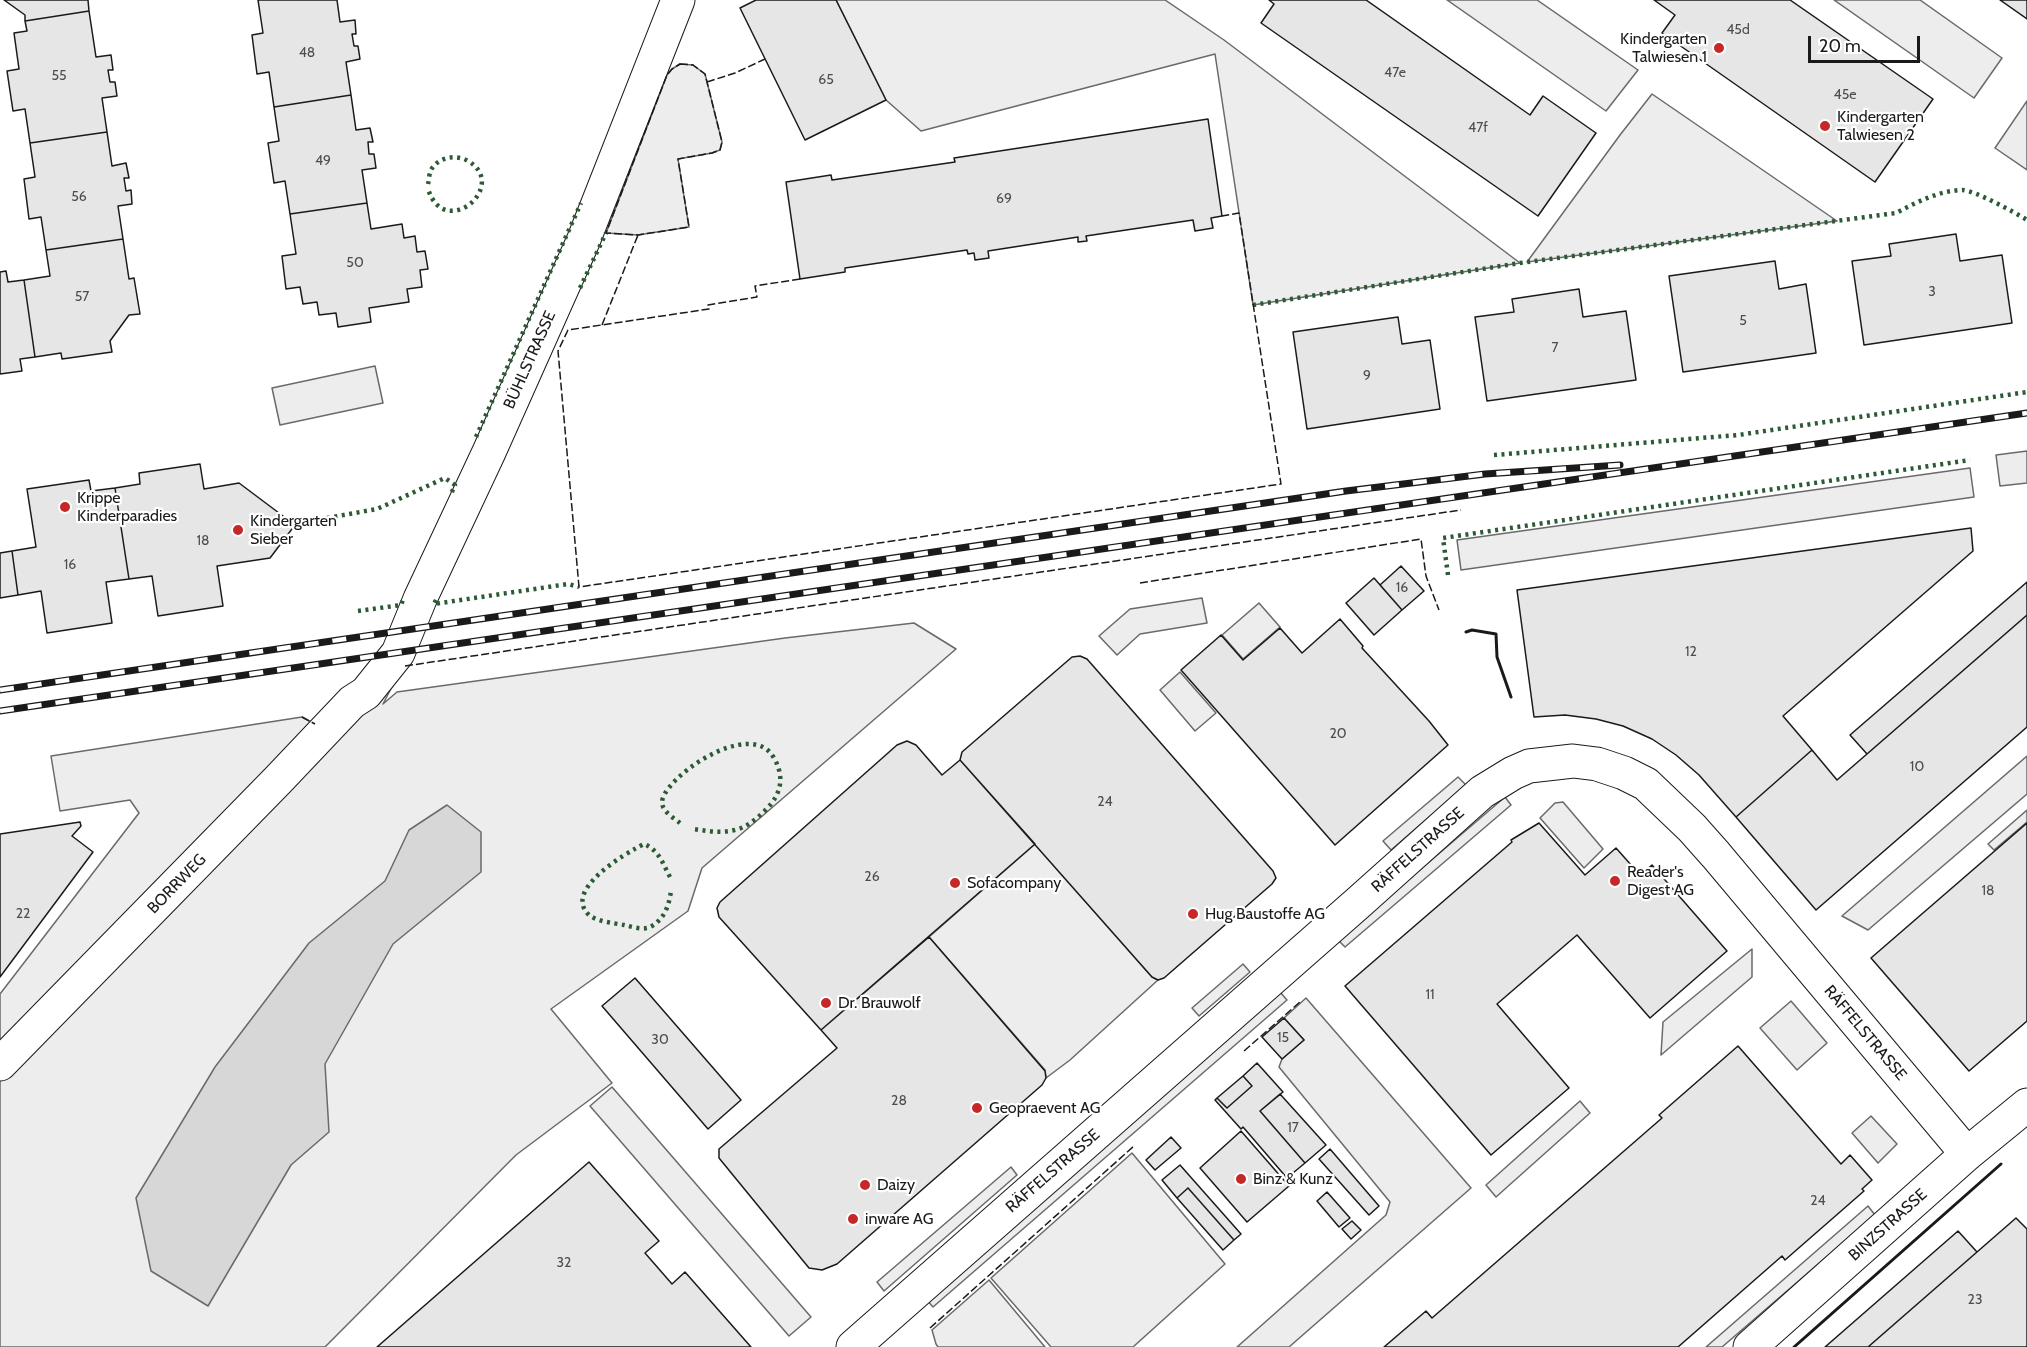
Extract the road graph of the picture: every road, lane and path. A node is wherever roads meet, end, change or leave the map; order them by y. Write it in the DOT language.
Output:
graph roads {
  1 [pos="678,0"];
  2 [pos="352,702"];
  3 [pos="0,1064"];
  4 [pos="2027,1105"];
  5 [pos="1967,1154"];
  6 [pos="853,1347"];
  7 [pos="1750,1347"];
  1 -- 2 [label="street, BÜHLSTRASSE"];
  2 -- 3 [label="street, BORRWEG"];
  4 -- 5 [label="street, BINZSTRASSE"];
  5 -- 6 [label="street, RÄFFELSTRASSE"];
  5 -- 7 [label="street, BINZSTRASSE"];
}
